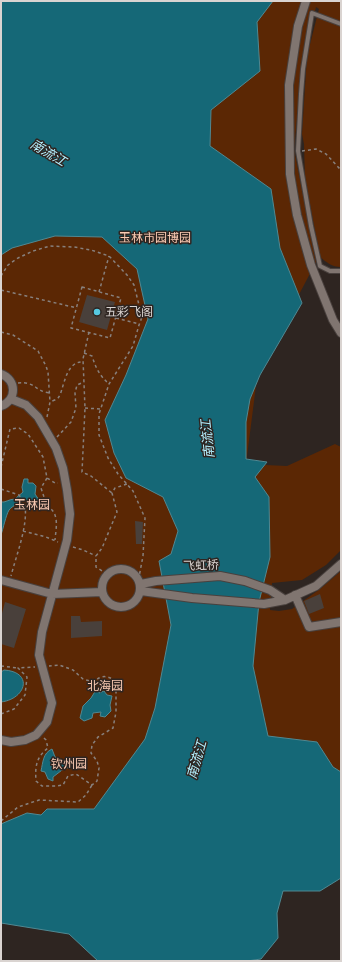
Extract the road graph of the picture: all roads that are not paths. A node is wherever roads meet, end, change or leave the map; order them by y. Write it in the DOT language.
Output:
graph roads {
  1 [pos="306,1"];
  2 [pos="341,24"];
  3 [pos="341,271"];
  4 [pos="341,333"];
  5 [pos="1,374"];
  6 [pos="11,399"];
  7 [pos="1,406"];
  8 [pos="341,564"];
  9 [pos="5,581"];
  10 [pos="140,585"];
  11 [pos="102,592"];
  12 [pos="52,594"];
  13 [pos="295,595"];
  14 [pos="285,600"];
  15 [pos="341,622"];
  16 [pos="1,740"];
  1 -- 4 [label="street"];
  2 -- 3 [label="lane"];
  5 -- 6 [label="street"];
  6 -- 7 [label="street"];
  6 -- 12 [label="street"];
  8 -- 13 [label="street"];
  9 -- 12 [label="street"];
  10 -- 11 [label="street"];
  10 -- 11 [label="street"];
  10 -- 14 [label="street"];
  10 -- 14 [label="street, 飞虹桥"];
  11 -- 12 [label="street"];
  12 -- 16 [label="street"];
  13 -- 14 [label="street"];
  13 -- 15 [label="street"];
}
